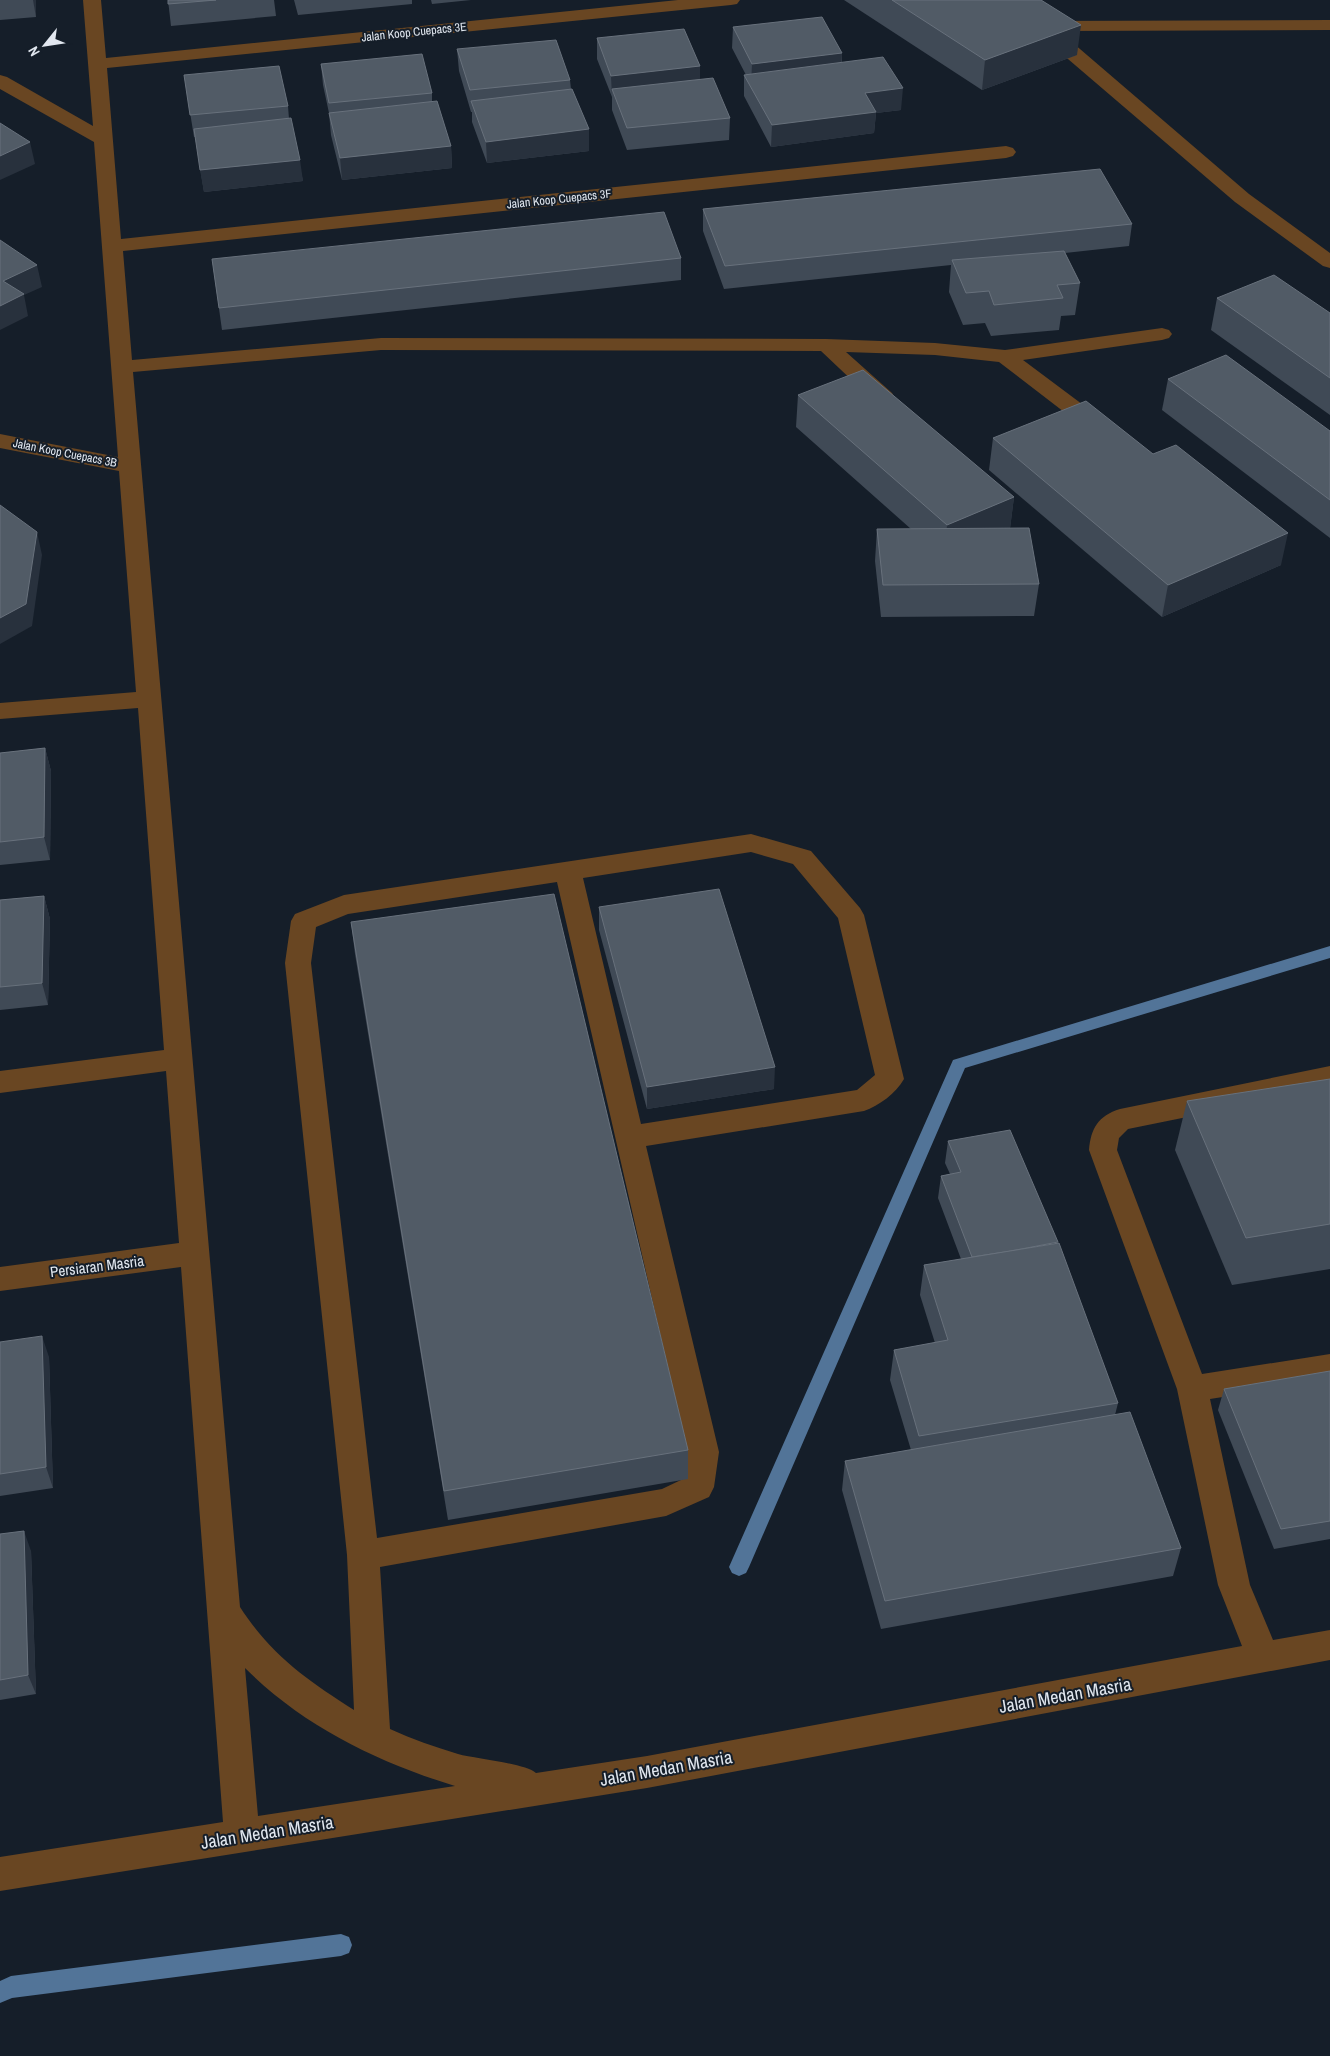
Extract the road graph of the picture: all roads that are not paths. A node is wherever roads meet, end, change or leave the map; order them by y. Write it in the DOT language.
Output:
graph roads {
  1 [pos="92,0"];
  2 [pos="731,0"];
  3 [pos="1008,0"];
  4 [pos="1330,25"];
  5 [pos="1042,26"];
  6 [pos="97,64"];
  7 [pos="0,82"];
  8 [pos="103,139"];
  9 [pos="1006,152"];
  10 [pos="111,246"];
  11 [pos="1330,262"];
  12 [pos="1162,334"];
  13 [pos="826,345"];
  14 [pos="1006,356"];
  15 [pos="122,367"];
  16 [pos="897,410"];
  17 [pos="1116,440"];
  18 [pos="0,441"];
  19 [pos="130,466"];
  20 [pos="149,699"];
  21 [pos="0,711"];
  22 [pos="568,871"];
  23 [pos="179,1059"];
  24 [pos="1330,1077"];
  25 [pos="0,1082"];
  26 [pos="630,1137"];
  27 [pos="194,1253"];
  28 [pos="0,1278"];
  29 [pos="1330,1367"];
  30 [pos="1192,1389"];
  31 [pos="363,1555"];
  32 [pos="224,1612"];
  33 [pos="1330,1645"];
  34 [pos="1263,1658"];
  35 [pos="373,1739"];
  36 [pos="551,1787"];
  37 [pos="242,1836"];
  38 [pos="0,1874"];
  1 -- 6 [label="street"];
  2 -- 6 [label="street, Jalan Koop Cuepacs 3E"];
  3 -- 5 [label="street"];
  4 -- 5 [label="street"];
  5 -- 11 [label="street"];
  6 -- 8 [label="street"];
  7 -- 8 [label="street"];
  8 -- 10 [label="street"];
  9 -- 10 [label="street, Jalan Koop Cuepacs 3F"];
  10 -- 15 [label="street"];
  12 -- 14 [label="street"];
  13 -- 14 [label="street"];
  13 -- 15 [label="street"];
  13 -- 16 [label="street"];
  14 -- 17 [label="street"];
  15 -- 19 [label="street"];
  18 -- 19 [label="street, Jalan Koop Cuepacs 3B"];
  19 -- 20 [label="street"];
  20 -- 21 [label="street"];
  20 -- 23 [label="street"];
  22 -- 26 [label="street"];
  22 -- 26 [label="street"];
  22 -- 31 [label="street"];
  23 -- 25 [label="street"];
  23 -- 27 [label="street"];
  24 -- 30 [label="street"];
  26 -- 31 [label="street"];
  27 -- 28 [label="street, Persiaran Masria"];
  27 -- 32 [label="street"];
  29 -- 30 [label="street"];
  30 -- 34 [label="street"];
  31 -- 35 [label="street"];
  32 -- 35 [label="street"];
  32 -- 37 [label="street"];
  33 -- 34 [label="street, Jalan Medan Masria"];
  34 -- 36 [label="street, Jalan Medan Masria"];
  35 -- 36 [label="street"];
  36 -- 37 [label="street, Jalan Medan Masria"];
  37 -- 38 [label="street, Jalan Medan Masria"];
}
